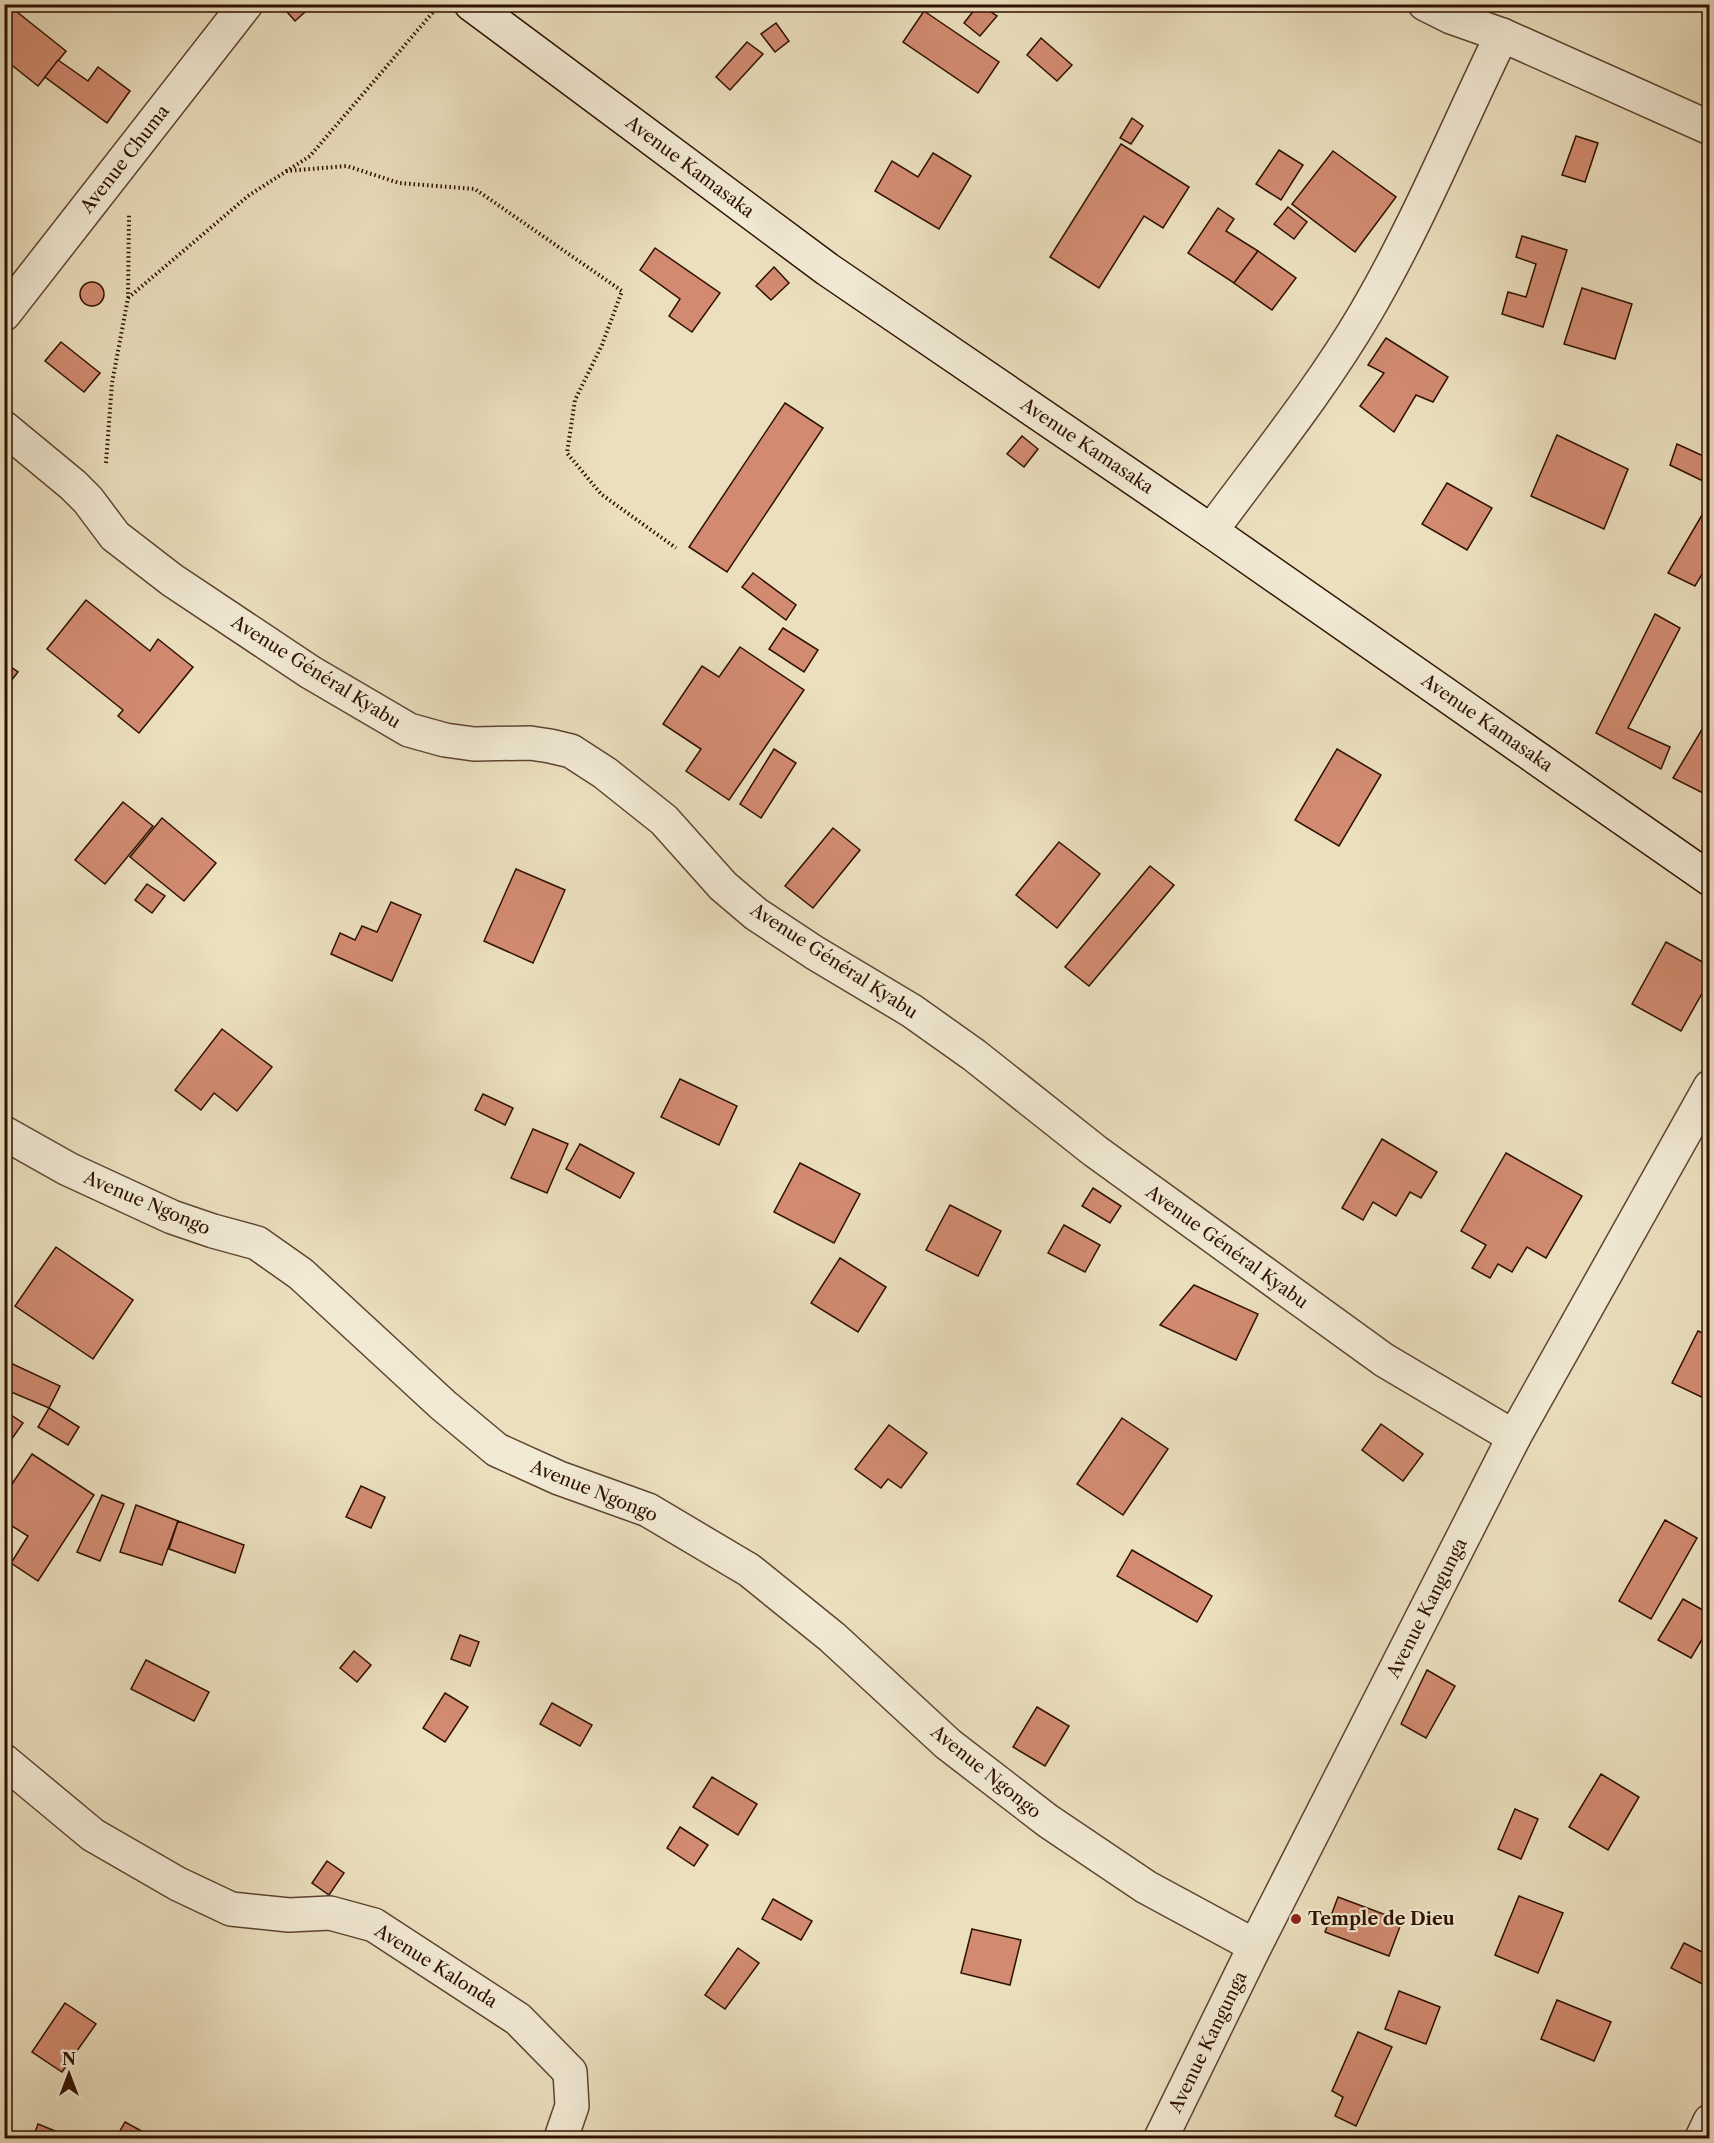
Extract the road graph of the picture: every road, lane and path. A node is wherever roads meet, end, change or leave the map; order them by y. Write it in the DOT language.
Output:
graph roads {
  1 [pos="246,4"];
  2 [pos="440,4"];
  3 [pos="471,4"];
  4 [pos="1425,4"];
  5 [pos="1502,35"];
  6 [pos="1710,128"];
  7 [pos="285,171"];
  8 [pos="130,208"];
  9 [pos="128,298"];
  10 [pos="4,314"];
  11 [pos="4,428"];
  12 [pos="106,468"];
  13 [pos="1211,531"];
  14 [pos="676,548"];
  15 [pos="1710,879"];
  16 [pos="1710,1087"];
  17 [pos="4,1133"];
  18 [pos="1514,1437"];
  19 [pos="4,1761"];
  20 [pos="1254,1946"];
  21 [pos="1710,2121"];
  22 [pos="561,2139"];
  23 [pos="1161,2139"];
  24 [pos="1702,2139"];
  1 -- 10 [label="street, Avenue Chuma"];
  2 -- 7 [label="path"];
  3 -- 13 [label="street, Avenue Kamasaka"];
  4 -- 5 [label="street"];
  5 -- 6 [label="street"];
  5 -- 13 [label="street"];
  7 -- 9 [label="path"];
  7 -- 14 [label="path"];
  8 -- 9 [label="path"];
  9 -- 12 [label="path"];
  11 -- 18 [label="street, Avenue Général Kyabu"];
  13 -- 15 [label="street, Avenue Kamasaka"];
  16 -- 18 [label="street, Avenue Kangunga"];
  17 -- 20 [label="street, Avenue Ngongo"];
  18 -- 20 [label="street, Avenue Kangunga"];
  19 -- 22 [label="street, Avenue Kalonda"];
  20 -- 23 [label="street, Avenue Kangunga"];
  21 -- 24 [label="street"];
}
